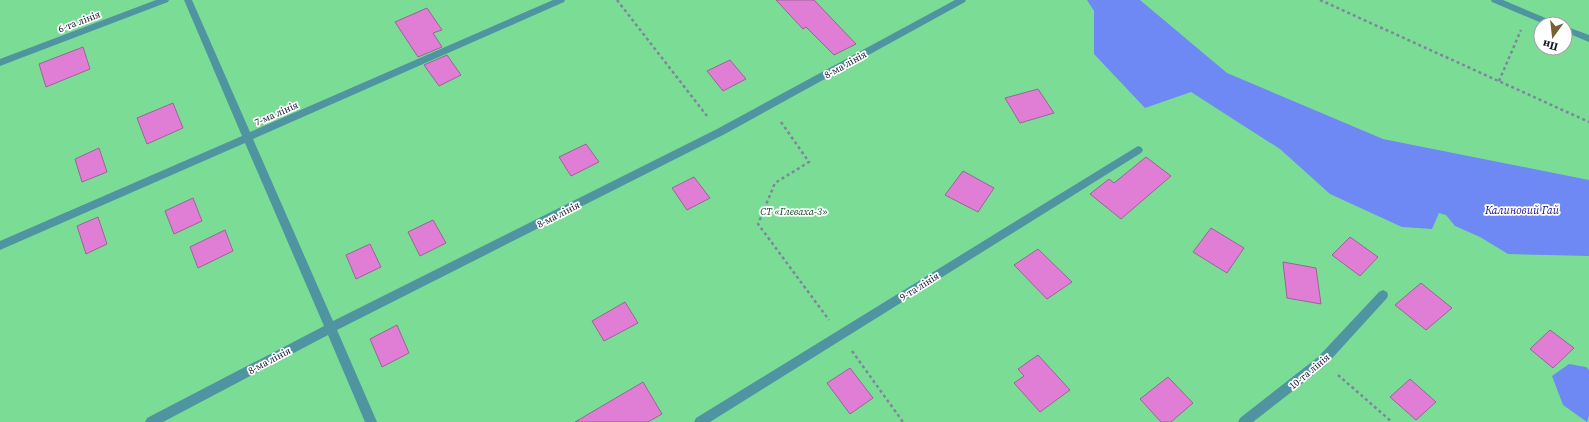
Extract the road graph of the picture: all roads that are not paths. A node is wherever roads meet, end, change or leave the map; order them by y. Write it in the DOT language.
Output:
graph roads {
  1 [pos="165,0"];
  2 [pos="188,0"];
  3 [pos="561,0"];
  4 [pos="962,0"];
  5 [pos="1495,0"];
  6 [pos="1533,16"];
  7 [pos="1573,33"];
  8 [pos="1589,40"];
  9 [pos="0,63"];
  10 [pos="247,137"];
  11 [pos="1138,150"];
  12 [pos="0,246"];
  13 [pos="1383,295"];
  14 [pos="330,328"];
  15 [pos="151,422"];
  16 [pos="371,422"];
  17 [pos="700,422"];
  18 [pos="1244,422"];
  1 -- 9 [label="lane, 6-та лінія"];
  2 -- 10 [label="lane"];
  3 -- 10 [label="lane, 7-ма лінія"];
  4 -- 14 [label="lane, 8-ма лінія"];
  5 -- 6 [label="lane"];
  7 -- 8 [label="lane"];
  10 -- 12 [label="lane, 7-ма лінія"];
  10 -- 14 [label="lane"];
  11 -- 17 [label="lane, 9-та лінія"];
  13 -- 18 [label="lane, 10-та лінія"];
  14 -- 15 [label="lane, 8-ма лінія"];
  14 -- 16 [label="lane"];
}
